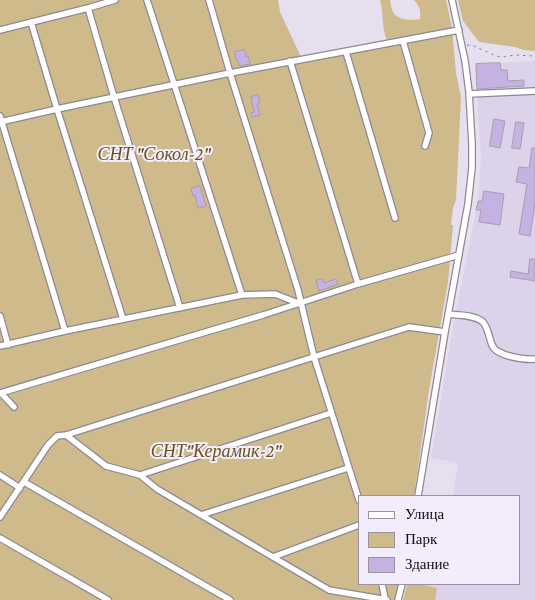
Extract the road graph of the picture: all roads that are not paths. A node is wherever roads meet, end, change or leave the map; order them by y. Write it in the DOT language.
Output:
graph roads {
  1 [pos="115,0"];
  2 [pos="147,0"];
  3 [pos="209,0"];
  4 [pos="452,0"];
  5 [pos="88,8"];
  6 [pos="31,22"];
  7 [pos="0,30"];
  8 [pos="459,30"];
  9 [pos="403,40"];
  10 [pos="346,52"];
  11 [pos="290,62"];
  12 [pos="230,73"];
  13 [pos="173,85"];
  14 [pos="535,91"];
  15 [pos="470,94"];
  16 [pos="114,97"];
  17 [pos="57,109"];
  18 [pos="1,120"];
  19 [pos="425,146"];
  20 [pos="395,218"];
  21 [pos="459,255"];
  22 [pos="358,284"];
  23 [pos="242,295"];
  24 [pos="300,303"];
  25 [pos="180,308"];
  26 [pos="448,314"];
  27 [pos="0,316"];
  28 [pos="123,319"];
  29 [pos="64,331"];
  30 [pos="445,332"];
  31 [pos="8,345"];
  32 [pos="0,346"];
  33 [pos="314,357"];
  34 [pos="535,359"];
  35 [pos="0,393"];
  36 [pos="14,406"];
  37 [pos="331,412"];
  38 [pos="66,434"];
  39 [pos="348,468"];
  40 [pos="0,475"];
  41 [pos="140,475"];
  42 [pos="22,485"];
  43 [pos="418,495"];
  44 [pos="358,497"];
  45 [pos="201,515"];
  46 [pos="0,517"];
  47 [pos="358,525"];
  48 [pos="0,538"];
  49 [pos="273,557"];
  50 [pos="382,585"];
  51 [pos="402,585"];
  52 [pos="368,599"];
  53 [pos="108,600"];
  54 [pos="230,600"];
  55 [pos="386,600"];
  56 [pos="398,600"];
  1 -- 5 [label="street"];
  2 -- 13 [label="street"];
  3 -- 12 [label="street"];
  4 -- 8 [label="street"];
  5 -- 6 [label="street"];
  5 -- 16 [label="street"];
  6 -- 7 [label="street"];
  6 -- 17 [label="street"];
  8 -- 9 [label="street"];
  8 -- 15 [label="street"];
  9 -- 10 [label="street"];
  9 -- 19 [label="street"];
  10 -- 11 [label="street"];
  10 -- 20 [label="street"];
  11 -- 12 [label="street"];
  11 -- 22 [label="street"];
  12 -- 13 [label="street"];
  12 -- 24 [label="street"];
  13 -- 16 [label="street"];
  13 -- 23 [label="street"];
  14 -- 15 [label="street"];
  15 -- 21 [label="street"];
  16 -- 17 [label="street"];
  16 -- 25 [label="street"];
  17 -- 18 [label="street"];
  17 -- 28 [label="street"];
  18 -- 29 [label="street"];
  21 -- 22 [label="street"];
  21 -- 26 [label="street"];
  22 -- 24 [label="street"];
  23 -- 24 [label="street"];
  23 -- 25 [label="street"];
  24 -- 33 [label="street"];
  24 -- 35 [label="street"];
  25 -- 28 [label="street"];
  26 -- 30 [label="street"];
  26 -- 34 [label="street"];
  27 -- 31 [label="street"];
  28 -- 29 [label="street"];
  29 -- 31 [label="street"];
  30 -- 33 [label="street"];
  30 -- 43 [label="street"];
  31 -- 32 [label="street"];
  33 -- 37 [label="street"];
  33 -- 38 [label="street"];
  35 -- 36 [label="street"];
  37 -- 39 [label="street"];
  37 -- 41 [label="street"];
  38 -- 41 [label="street"];
  38 -- 42 [label="street"];
  39 -- 44 [label="street"];
  39 -- 45 [label="street"];
  40 -- 42 [label="street"];
  41 -- 45 [label="street"];
  42 -- 46 [label="street"];
  42 -- 54 [label="street"];
  45 -- 49 [label="street"];
  47 -- 49 [label="street"];
  48 -- 53 [label="street"];
  49 -- 52 [label="street"];
  50 -- 55 [label="street"];
  51 -- 56 [label="street"];
  52 -- 55 [label="street"];
}
